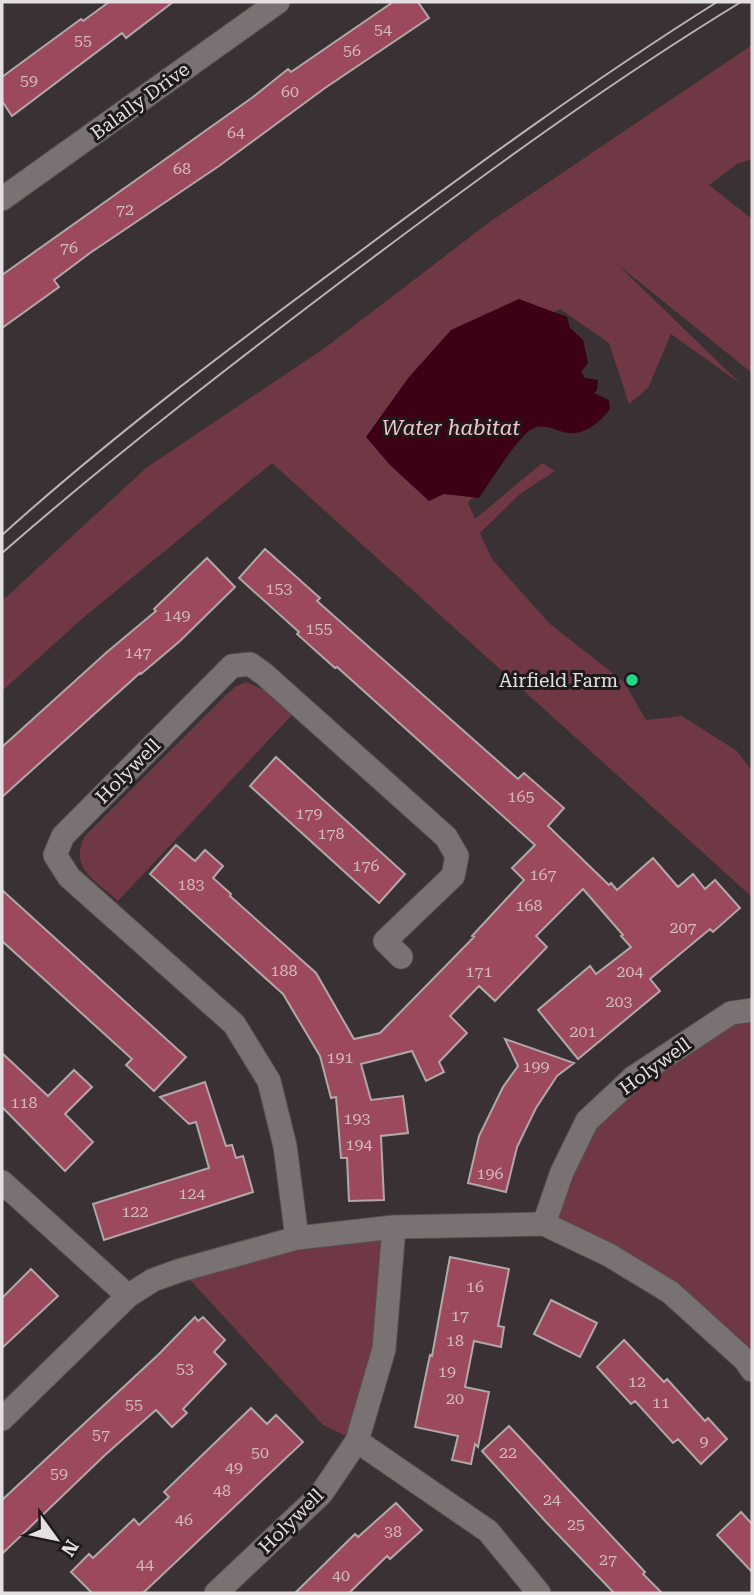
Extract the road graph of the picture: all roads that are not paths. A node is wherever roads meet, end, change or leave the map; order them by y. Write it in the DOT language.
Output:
graph roads {
  1 [pos="278,2"];
  2 [pos="2,199"];
  3 [pos="401,957"];
  4 [pos="752,1010"];
  5 [pos="2,1182"];
  6 [pos="544,1224"];
  7 [pos="394,1227"];
  8 [pos="297,1238"];
  9 [pos="128,1296"];
  10 [pos="752,1370"];
  11 [pos="2,1419"];
  12 [pos="358,1441"];
  13 [pos="216,1593"];
  14 [pos="539,1593"];
  1 -- 2 [label="street, Balally Drive"];
  3 -- 8 [label="street, Holywell"];
  4 -- 6 [label="street, Holywell"];
  5 -- 9 [label="street"];
  6 -- 7 [label="street"];
  6 -- 10 [label="street"];
  7 -- 8 [label="street"];
  7 -- 12 [label="street, Holywell"];
  8 -- 9 [label="street"];
  9 -- 11 [label="street"];
  12 -- 13 [label="street, Holywell"];
  12 -- 14 [label="street"];
}
